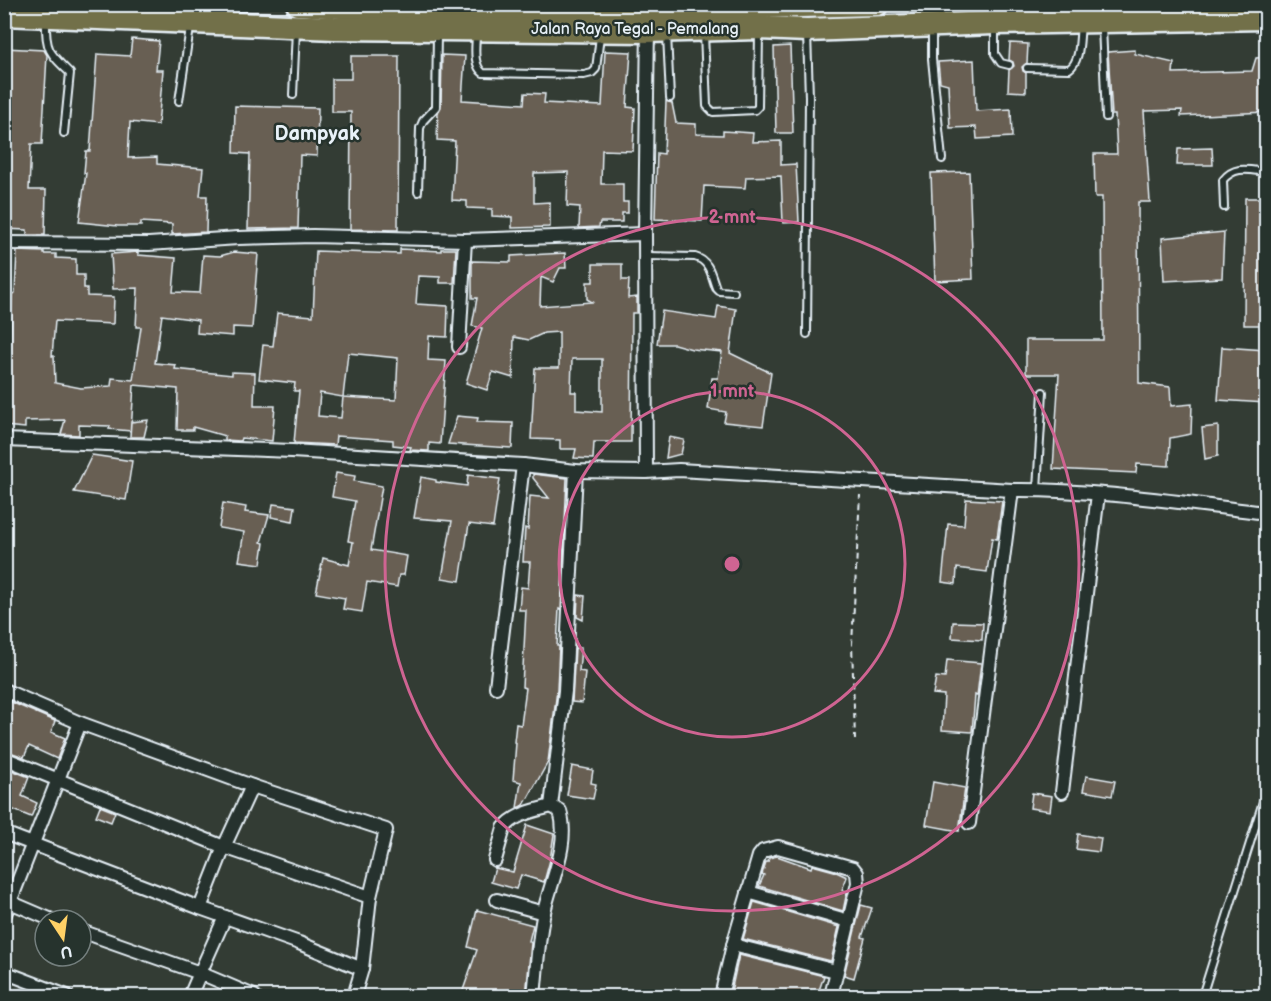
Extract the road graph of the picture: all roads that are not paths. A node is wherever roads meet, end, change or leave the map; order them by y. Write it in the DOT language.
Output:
graph roads {
  1 [pos="877,4"];
  2 [pos="191,13"];
  3 [pos="1052,13"];
  4 [pos="4,14"];
  5 [pos="995,14"];
  6 [pos="297,15"];
  7 [pos="47,16"];
  8 [pos="1092,17"];
  9 [pos="1266,18"];
  10 [pos="657,21"];
  11 [pos="932,25"];
  12 [pos="759,28"];
  13 [pos="437,30"];
  14 [pos="476,30"];
  15 [pos="600,30"];
  16 [pos="704,30"];
  17 [pos="807,30"];
  18 [pos="1009,65"];
  19 [pos="1027,68"];
  20 [pos="293,95"];
  21 [pos="670,98"];
  22 [pos="179,101"];
  23 [pos="1106,117"];
  24 [pos="64,133"];
  25 [pos="942,159"];
  26 [pos="1266,172"];
  27 [pos="418,192"];
  28 [pos="1224,207"];
  29 [pos="645,234"];
  30 [pos="465,240"];
  31 [pos="4,243"];
  32 [pos="646,256"];
  33 [pos="734,292"];
  34 [pos="807,334"];
  35 [pos="459,347"];
  36 [pos="1043,392"];
  37 [pos="4,440"];
  38 [pos="523,465"];
  39 [pos="576,471"];
  40 [pos="646,472"];
  41 [pos="1038,489"];
  42 [pos="1012,490"];
  43 [pos="1098,494"];
  44 [pos="1266,513"];
  45 [pos="496,687"];
  46 [pos="4,690"];
  47 [pos="80,723"];
  48 [pos="4,758"];
  49 [pos="58,780"];
  50 [pos="252,786"];
  51 [pos="1062,792"];
  52 [pos="1266,792"];
  53 [pos="551,806"];
  54 [pos="969,824"];
  55 [pos="4,833"];
  56 [pos="32,844"];
  57 [pos="224,847"];
  58 [pos="495,860"];
  59 [pos="748,892"];
  60 [pos="370,897"];
  61 [pos="497,900"];
  62 [pos="7,901"];
  63 [pos="200,908"];
  64 [pos="33,912"];
  65 [pos="544,913"];
  66 [pos="4,916"];
  67 [pos="225,916"];
  68 [pos="849,921"];
  69 [pos="93,935"];
  70 [pos="733,945"];
  71 [pos="362,969"];
  72 [pos="836,971"];
  73 [pos="4,972"];
  74 [pos="200,973"];
  75 [pos="67,996"];
  76 [pos="190,996"];
  77 [pos="254,996"];
  78 [pos="354,996"];
  79 [pos="534,996"];
  80 [pos="721,996"];
  81 [pos="831,996"];
  82 [pos="1202,996"];
  1 -- 10 [label="highway, Jalan Raya Tegal - Pemalang"];
  2 -- 6 [label="highway, Jalan Raya Tegal - Pemalang"];
  2 -- 7 [label="highway, Jalan Raya Tegal - Pemalang"];
  2 -- 22 [label="lane"];
  3 -- 5 [label="highway, Jalan Raya Tegal - Pemalang"];
  3 -- 8 [label="highway, Jalan Raya Tegal - Pemalang"];
  4 -- 7 [label="highway, Jalan Raya Tegal - Pemalang"];
  5 -- 11 [label="highway, Jalan Raya Tegal - Pemalang"];
  5 -- 18 [label="lane"];
  6 -- 10 [label="highway, Jalan Raya Tegal - Pemalang"];
  6 -- 13 [label="highway, Jalan Raya Tegal - Pemalang"];
  6 -- 20 [label="lane"];
  7 -- 24 [label="lane"];
  8 -- 9 [label="highway, Jalan Raya Tegal - Pemalang"];
  8 -- 19 [label="lane"];
  8 -- 23 [label="lane"];
  10 -- 15 [label="highway, Jalan Raya Tegal - Pemalang"];
  10 -- 16 [label="highway, Jalan Raya Tegal - Pemalang"];
  10 -- 21 [label="lane"];
  10 -- 29 [label="street"];
  11 -- 17 [label="highway, Jalan Raya Tegal - Pemalang"];
  11 -- 25 [label="lane"];
  12 -- 16 [label="highway, Jalan Raya Tegal - Pemalang"];
  12 -- 16 [label="lane"];
  12 -- 17 [label="highway, Jalan Raya Tegal - Pemalang"];
  13 -- 14 [label="highway, Jalan Raya Tegal - Pemalang"];
  13 -- 27 [label="lane"];
  14 -- 15 [label="highway, Jalan Raya Tegal - Pemalang"];
  14 -- 15 [label="lane"];
  17 -- 34 [label="lane"];
  26 -- 28 [label="lane"];
  29 -- 30 [label="street"];
  29 -- 32 [label="street"];
  30 -- 31 [label="street"];
  30 -- 35 [label="street"];
  32 -- 33 [label="lane"];
  32 -- 40 [label="street"];
  36 -- 41 [label="lane"];
  37 -- 38 [label="street"];
  38 -- 39 [label="street"];
  38 -- 45 [label="street"];
  39 -- 40 [label="street"];
  39 -- 53 [label="street"];
  40 -- 42 [label="street"];
  41 -- 42 [label="street"];
  41 -- 43 [label="street"];
  42 -- 54 [label="street"];
  43 -- 44 [label="street"];
  43 -- 51 [label="street"];
  46 -- 47 [label="street"];
  47 -- 49 [label="street"];
  47 -- 50 [label="street"];
  48 -- 49 [label="street"];
  49 -- 56 [label="street"];
  49 -- 57 [label="street"];
  50 -- 57 [label="street"];
  50 -- 60 [label="street"];
  52 -- 82 [label="lane"];
  53 -- 58 [label="street"];
  53 -- 65 [label="street"];
  55 -- 56 [label="street"];
  56 -- 62 [label="street"];
  56 -- 63 [label="street"];
  57 -- 60 [label="street"];
  57 -- 63 [label="street"];
  59 -- 68 [label="street"];
  59 -- 68 [label="street"];
  59 -- 70 [label="street"];
  60 -- 71 [label="street"];
  61 -- 65 [label="street"];
  62 -- 64 [label="street"];
  62 -- 66 [label="street"];
  63 -- 67 [label="street"];
  65 -- 79 [label="street"];
  67 -- 71 [label="street"];
  67 -- 74 [label="street"];
  68 -- 72 [label="street"];
  69 -- 74 [label="street"];
  70 -- 72 [label="street"];
  70 -- 80 [label="street"];
  71 -- 78 [label="street"];
  72 -- 81 [label="street"];
  73 -- 75 [label="street"];
  74 -- 76 [label="street"];
  74 -- 77 [label="street"];
}
